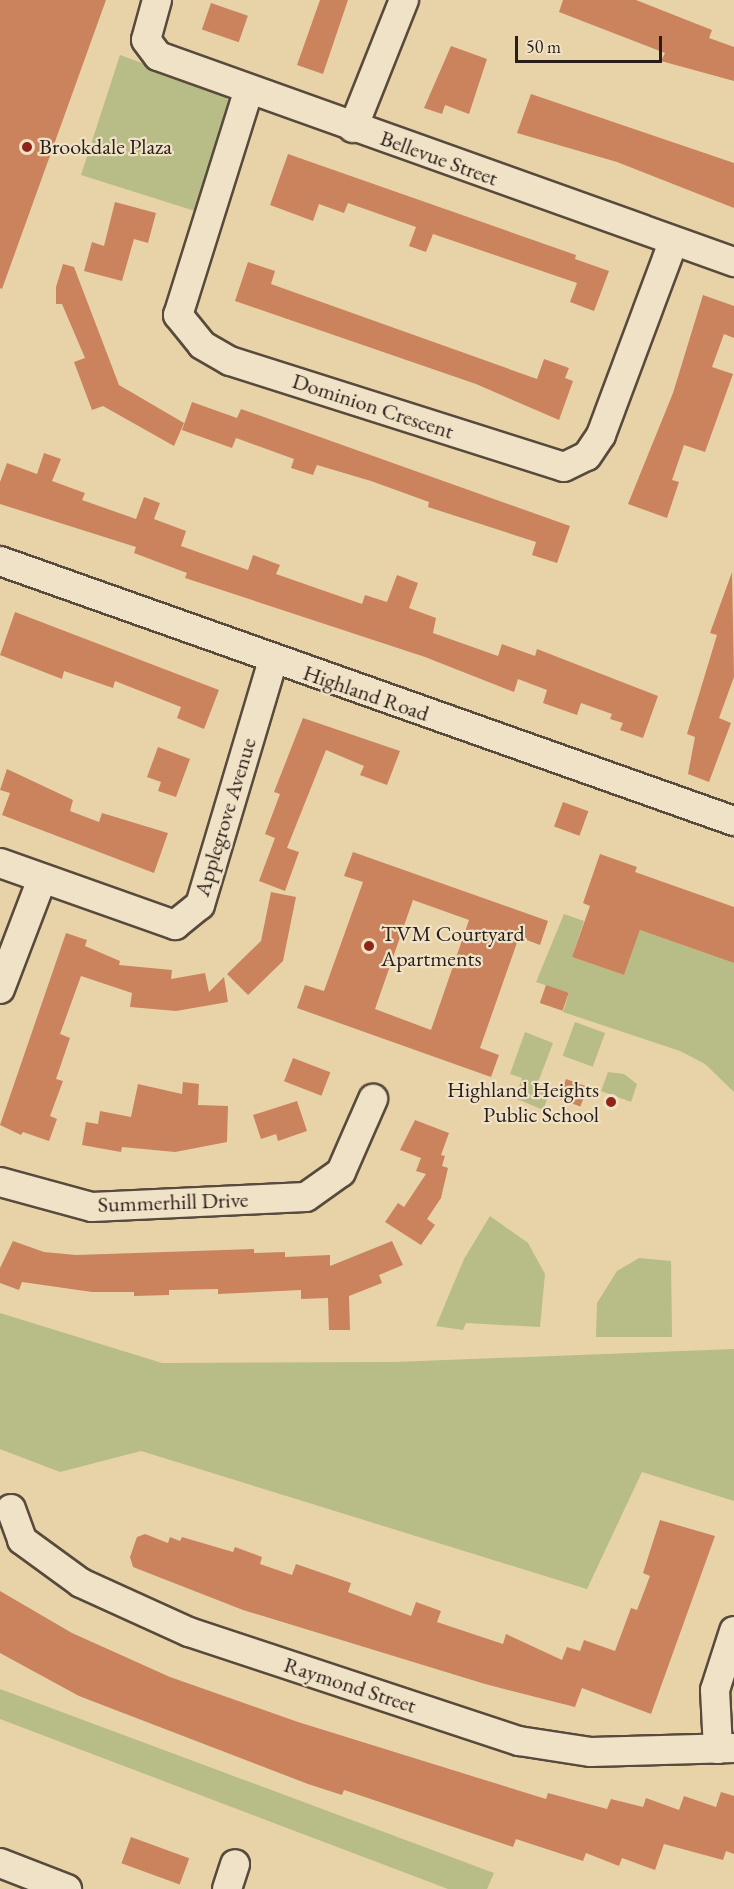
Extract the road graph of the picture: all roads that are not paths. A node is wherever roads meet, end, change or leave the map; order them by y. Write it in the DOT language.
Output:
graph roads {
  1 [pos="157,0"];
  2 [pos="404,0"];
  3 [pos="249,89"];
  4 [pos="353,128"];
  5 [pos="673,242"];
  6 [pos="734,262"];
  7 [pos="0,561"];
  8 [pos="273,660"];
  9 [pos="734,821"];
  10 [pos="0,862"];
  11 [pos="42,879"];
  12 [pos="0,989"];
  13 [pos="373,1099"];
  14 [pos="0,1182"];
  15 [pos="11,1509"];
  16 [pos="734,1631"];
  17 [pos="726,1749"];
  18 [pos="0,1863"];
  19 [pos="67,1889"];
  1 -- 3 [label="street, Bellevue Street"];
  2 -- 4 [label="street"];
  3 -- 4 [label="street, Bellevue Street"];
  3 -- 5 [label="street, Dominion Crescent"];
  4 -- 5 [label="street, Bellevue Street"];
  5 -- 6 [label="street, Bellevue Street"];
  7 -- 8 [label="street, Highland Road"];
  8 -- 9 [label="street, Highland Road"];
  8 -- 11 [label="street, Applegrove Avenue"];
  10 -- 11 [label="street, Applegrove Avenue"];
  11 -- 12 [label="street"];
  13 -- 14 [label="street, Summerhill Drive"];
  15 -- 17 [label="street, Raymond Street"];
  16 -- 17 [label="street"];
  18 -- 19 [label="street"];
}
